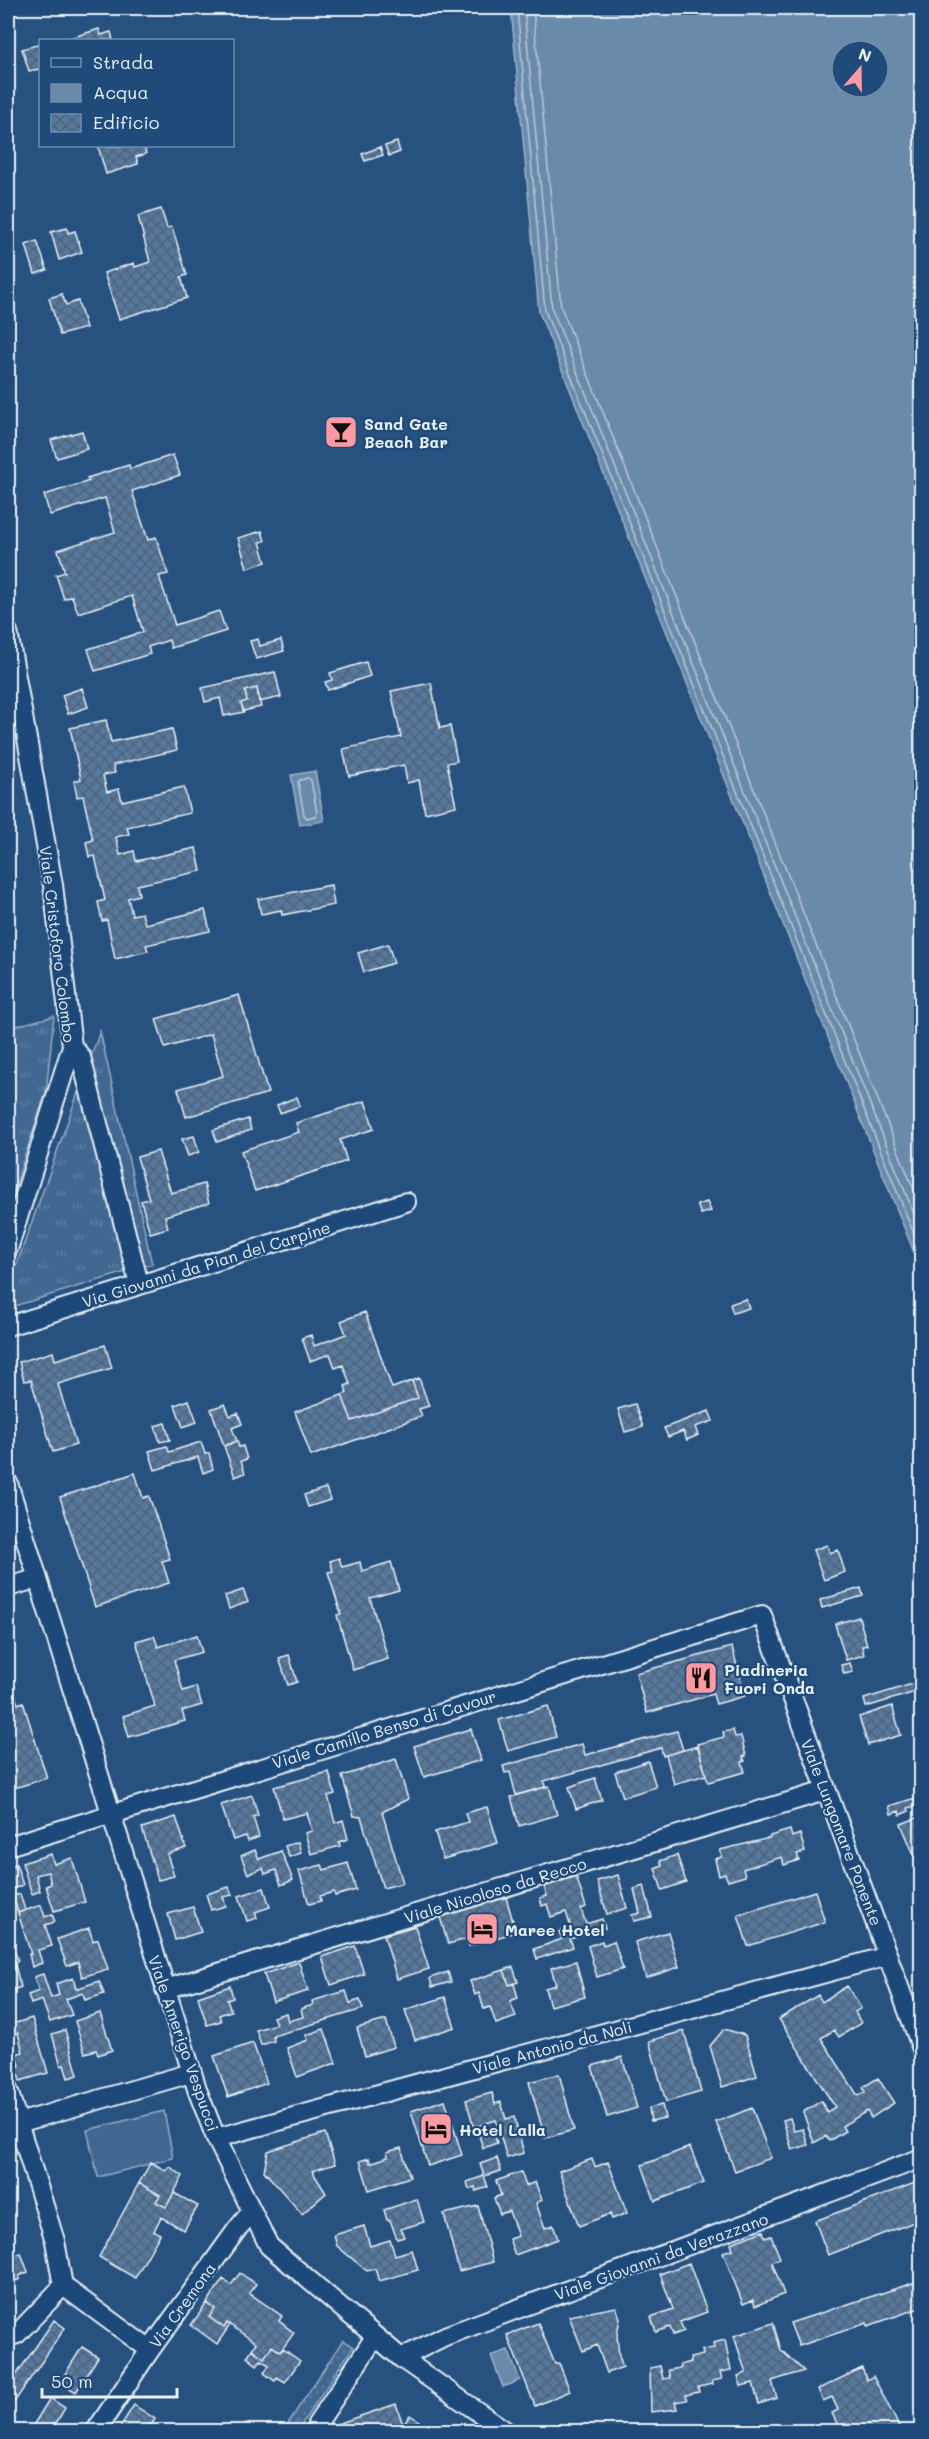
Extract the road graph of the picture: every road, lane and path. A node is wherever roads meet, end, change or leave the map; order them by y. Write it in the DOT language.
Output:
graph roads {
  1 [pos="8,632"];
  2 [pos="72,1046"];
  3 [pos="405,1202"];
  4 [pos="8,1249"];
  5 [pos="139,1284"];
  6 [pos="8,1326"];
  7 [pos="8,1483"];
  8 [pos="36,1579"];
  9 [pos="8,1587"];
  10 [pos="762,1615"];
  11 [pos="825,1791"];
  12 [pos="110,1813"];
  13 [pos="8,1846"];
  14 [pos="888,1956"];
  15 [pos="165,1989"];
  16 [pos="921,2049"];
  17 [pos="192,2073"];
  18 [pos="8,2090"];
  19 [pos="13,2125"];
  20 [pos="216,2138"];
  21 [pos="921,2158"];
  22 [pos="252,2211"];
  23 [pos="63,2286"];
  24 [pos="8,2337"];
  25 [pos="375,2337"];
  26 [pos="150,2350"];
  27 [pos="402,2358"];
  28 [pos="317,2424"];
  29 [pos="95,2432"];
  30 [pos="507,2432"];
  1 -- 2 [label="street, Viale Cristoforo Colombo"];
  2 -- 4 [label="street, Viale Cristoforo Colombo"];
  2 -- 5 [label="street"];
  3 -- 5 [label="street, Via Giovanni da Pian del Carpine"];
  5 -- 6 [label="street, Via Giovanni da Pian del Carpine"];
  7 -- 8 [label="street, Viale Amerigo Vespucci"];
  8 -- 9 [label="street"];
  8 -- 12 [label="street, Viale Amerigo Vespucci"];
  10 -- 11 [label="street, Viale Lungomare Ponente"];
  10 -- 12 [label="street, Viale Camillo Benso di Cavour"];
  11 -- 14 [label="street, Viale Lungomare Ponente"];
  11 -- 15 [label="street, Viale Nicoloso da Recco"];
  12 -- 13 [label="street, Viale Camillo Benso di Cavour"];
  12 -- 15 [label="street, Viale Amerigo Vespucci"];
  14 -- 16 [label="street, Viale Lungomare Ponente"];
  14 -- 20 [label="street, Viale Antonio da Noli"];
  15 -- 17 [label="street, Viale Amerigo Vespucci"];
  17 -- 19 [label="street"];
  17 -- 20 [label="street, Viale Amerigo Vespucci"];
  18 -- 19 [label="street"];
  19 -- 23 [label="street"];
  20 -- 22 [label="street, Viale Amerigo Vespucci"];
  21 -- 27 [label="street, Viale Giovanni da Verazzano"];
  22 -- 25 [label="street, Viale Amerigo Vespucci"];
  22 -- 26 [label="street, Via Cremona"];
  23 -- 24 [label="street"];
  23 -- 26 [label="street"];
  25 -- 27 [label="street, Viale Amerigo Vespucci"];
  25 -- 28 [label="street"];
  26 -- 29 [label="street, Via Cremona"];
  27 -- 30 [label="street, Viale Amerigo Vespucci"];
}
